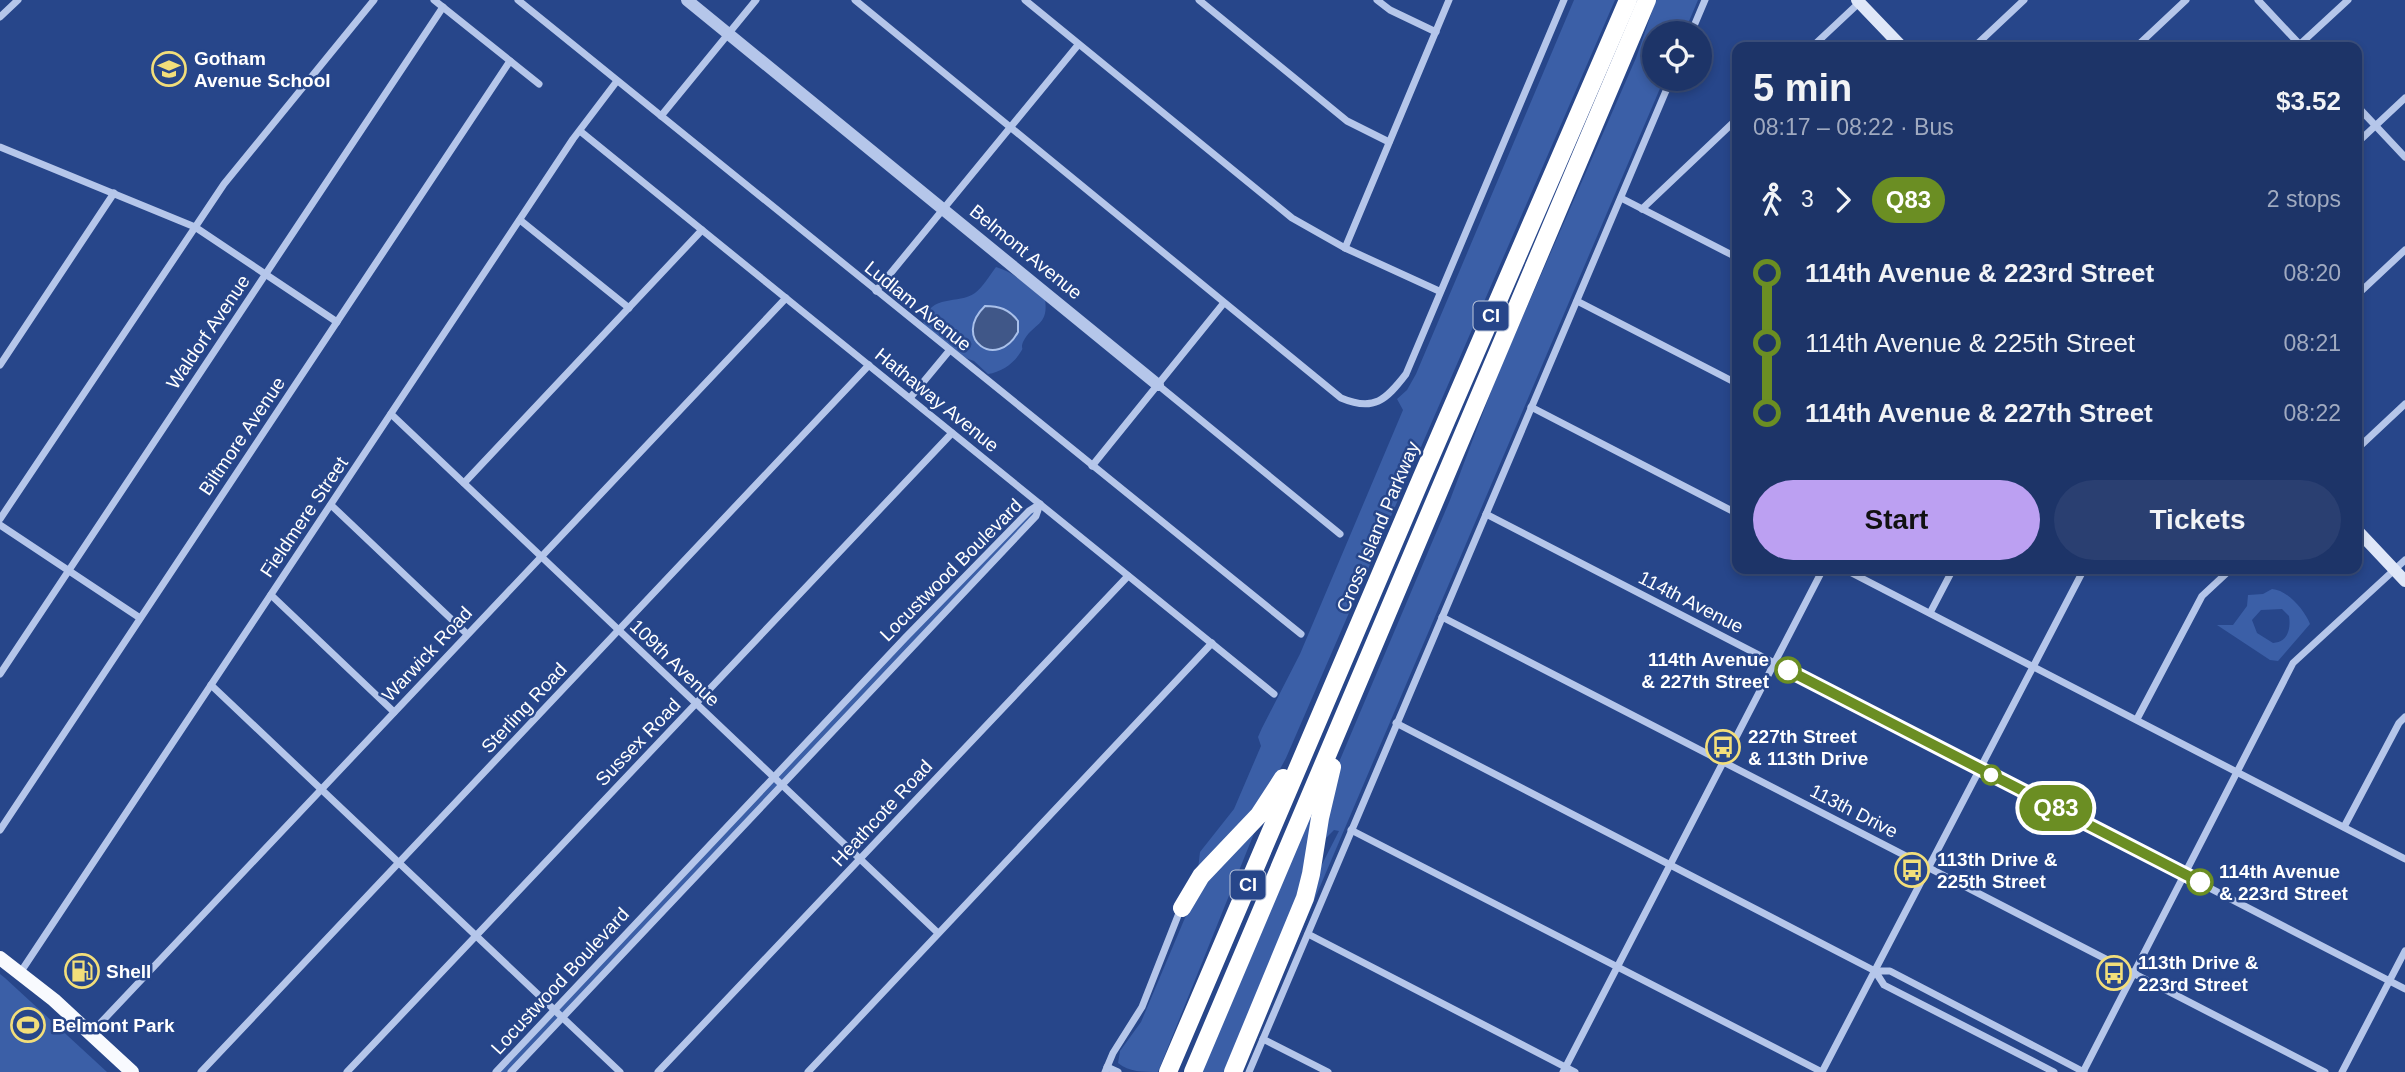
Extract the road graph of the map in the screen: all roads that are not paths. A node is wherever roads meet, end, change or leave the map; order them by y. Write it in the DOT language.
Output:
graph roads {
  1 [pos="18,0"];
  2 [pos="434,0"];
  3 [pos="518,0"];
  4 [pos="687,0"];
  5 [pos="755,0"];
  6 [pos="855,0"];
  7 [pos="1025,0"];
  8 [pos="1199,0"];
  9 [pos="1377,0"];
  10 [pos="1449,0"];
  11 [pos="1564,0"];
  12 [pos="1628,0"];
  13 [pos="1647,0"];
  14 [pos="1705,0"];
  15 [pos="2024,0"];
  16 [pos="2186,0"];
  17 [pos="2258,0"];
  18 [pos="2348,0"];
  19 [pos="1859,1"];
  20 [pos="369,2"];
  21 [pos="443,7"];
  22 [pos="0,17"];
  23 [pos="1696,21"];
  24 [pos="1436,32"];
  25 [pos="728,34"];
  26 [pos="1817,42"];
  27 [pos="1897,42"];
  28 [pos="1979,42"];
  29 [pos="2141,42"];
  30 [pos="2296,42"];
  31 [pos="2304,42"];
  32 [pos="1078,45"];
  33 [pos="510,61"];
  34 [pos="617,81"];
  35 [pos="539,84"];
  36 [pos="1666,91"];
  37 [pos="2405,98"];
  38 [pos="2362,111"];
  39 [pos="661,116"];
  40 [pos="1732,124"];
  41 [pos="2376,126"];
  42 [pos="1010,127"];
  43 [pos="580,131"];
  44 [pos="2362,139"];
  45 [pos="1390,142"];
  46 [pos="0,148"];
  47 [pos="2405,157"];
  48 [pos="114,193"];
  49 [pos="1621,198"];
  50 [pos="943,209"];
  51 [pos="1642,209"];
  52 [pos="520,220"];
  53 [pos="195,228"];
  54 [pos="702,230"];
  55 [pos="1345,248"];
  56 [pos="2405,250"];
  57 [pos="1732,255"];
  58 [pos="265,274"];
  59 [pos="2362,290"];
  60 [pos="876,291"];
  61 [pos="1439,291"];
  62 [pos="786,298"];
  63 [pos="1577,301"];
  64 [pos="1223,304"];
  65 [pos="629,308"];
  66 [pos="337,322"];
  67 [pos="948,351"];
  68 [pos="0,365"];
  69 [pos="869,365"];
  70 [pos="1732,381"];
  71 [pos="1158,385"];
  72 [pos="910,398"];
  73 [pos="2405,404"];
  74 [pos="1531,407"];
  75 [pos="391,414"];
  76 [pos="952,433"];
  77 [pos="2362,444"];
  78 [pos="1092,466"];
  79 [pos="464,483"];
  80 [pos="1040,504"];
  81 [pos="331,505"];
  82 [pos="1732,511"];
  83 [pos="1486,514"];
  84 [pos="0,519"];
  85 [pos="0,525"];
  86 [pos="1340,534"];
  87 [pos="2362,535"];
  88 [pos="541,556"];
  89 [pos="2405,560"];
  90 [pos="2395,569"];
  91 [pos="69,571"];
  92 [pos="1820,574"];
  93 [pos="1854,574"];
  94 [pos="1950,574"];
  95 [pos="2081,574"];
  96 [pos="2226,574"];
  97 [pos="1128,576"];
  98 [pos="2405,581"];
  99 [pos="271,595"];
  100 [pos="1930,613"];
  101 [pos="1442,617"];
  102 [pos="140,618"];
  103 [pos="618,631"];
  104 [pos="1301,634"];
  105 [pos="467,635"];
  106 [pos="905,638"];
  107 [pos="1212,643"];
  108 [pos="914,646"];
  109 [pos="1775,663"];
  110 [pos="2032,666"];
  111 [pos="0,674"];
  112 [pos="211,685"];
  113 [pos="1273,694"];
  114 [pos="1327,698"];
  115 [pos="695,705"];
  116 [pos="394,712"];
  117 [pos="1346,713"];
  118 [pos="2405,717"];
  119 [pos="2137,719"];
  120 [pos="1396,723"];
  121 [pos="1724,761"];
  122 [pos="1979,769"];
  123 [pos="2238,772"];
  124 [pos="775,777"];
  125 [pos="783,785"];
  126 [pos="320,790"];
  127 [pos="2344,827"];
  128 [pos="0,830"];
  129 [pos="1351,830"];
  130 [pos="2405,859"];
  131 [pos="860,860"];
  132 [pos="398,863"];
  133 [pos="1671,864"];
  134 [pos="1928,867"];
  135 [pos="2184,875"];
  136 [pos="664,894"];
  137 [pos="672,901"];
  138 [pos="1182,908"];
  139 [pos="938,933"];
  140 [pos="1308,934"];
  141 [pos="476,935"];
  142 [pos="2405,951"];
  143 [pos="0,958"];
  144 [pos="1618,967"];
  145 [pos="1875,971"];
  146 [pos="20,973"];
  147 [pos="2134,973"];
  148 [pos="2390,981"];
  149 [pos="2405,989"];
  150 [pos="554,1011"];
  151 [pos="562,1018"];
  152 [pos="1981,1018"];
  153 [pos="1974,1032"];
  154 [pos="91,1033"];
  155 [pos="1263,1039"];
  156 [pos="1106,1070"];
  157 [pos="1564,1070"];
  158 [pos="132,1072"];
  159 [pos="201,1072"];
  160 [pos="347,1072"];
  161 [pos="496,1072"];
  162 [pos="511,1072"];
  163 [pos="620,1072"];
  164 [pos="658,1072"];
  165 [pos="808,1072"];
  166 [pos="1118,1072"];
  167 [pos="1168,1072"];
  168 [pos="1193,1072"];
  169 [pos="1233,1072"];
  170 [pos="1249,1072"];
  171 [pos="1328,1072"];
  172 [pos="1575,1072"];
  173 [pos="1822,1072"];
  174 [pos="2054,1072"];
  175 [pos="2083,1072"];
  176 [pos="2325,1072"];
  177 [pos="2342,1072"];
  1 -- 22 [label="street"];
  2 -- 21 [label="street"];
  3 -- 34 [label="street, Ludlam Avenue"];
  4 -- 25 [label="street, Belmont Avenue"];
  5 -- 25 [label="street"];
  6 -- 42 [label="street"];
  7 -- 32 [label="street"];
  8 -- 45 [label="street"];
  9 -- 24 [label="street"];
  10 -- 24 [label="street"];
  11 -- 61 [label="street"];
  12 -- 114 [label="highway, Cross Island Parkway / CI"];
  13 -- 117 [label="highway, CI"];
  14 -- 23 [label="street"];
  15 -- 28 [label="street"];
  16 -- 29 [label="street"];
  17 -- 30 [label="street"];
  18 -- 31 [label="street"];
  19 -- 26 [label="street"];
  19 -- 27 [label="main road"];
  20 -- 53 [label="street"];
  21 -- 33 [label="street"];
  21 -- 58 [label="street, Waldorf Avenue"];
  24 -- 45 [label="street"];
  25 -- 39 [label="street"];
  25 -- 50 [label="street, Belmont Avenue"];
  32 -- 42 [label="street"];
  32 -- 55 [label="street"];
  33 -- 35 [label="street"];
  33 -- 66 [label="street, Biltmore Avenue"];
  34 -- 39 [label="street, Ludlam Avenue"];
  34 -- 43 [label="street, Fieldmere Street"];
  36 -- 49 [label="street"];
  37 -- 41 [label="street"];
  38 -- 41 [label="street"];
  39 -- 60 [label="street, Ludlam Avenue"];
  40 -- 51 [label="street"];
  41 -- 44 [label="street"];
  41 -- 47 [label="street"];
  42 -- 50 [label="street"];
  42 -- 64 [label="street"];
  43 -- 52 [label="street, Fieldmere Street"];
  43 -- 54 [label="street, Hathaway Avenue"];
  45 -- 55 [label="street"];
  46 -- 48 [label="street"];
  48 -- 53 [label="street"];
  48 -- 68 [label="street"];
  49 -- 51 [label="street"];
  49 -- 63 [label="street"];
  50 -- 60 [label="street"];
  50 -- 71 [label="street, Belmont Avenue"];
  51 -- 57 [label="street"];
  52 -- 65 [label="street"];
  52 -- 75 [label="street, Fieldmere Street"];
  53 -- 58 [label="street"];
  53 -- 84 [label="street"];
  54 -- 62 [label="street, Hathaway Avenue"];
  54 -- 65 [label="street"];
  55 -- 61 [label="street"];
  56 -- 59 [label="street"];
  58 -- 66 [label="street"];
  58 -- 91 [label="street, Waldorf Avenue"];
  60 -- 67 [label="street, Ludlam Avenue"];
  61 -- 64 [label="street"];
  62 -- 69 [label="street, Hathaway Avenue"];
  62 -- 88 [label="street, Warwick Road"];
  63 -- 70 [label="street"];
  63 -- 74 [label="street"];
  64 -- 71 [label="street"];
  65 -- 79 [label="street"];
  66 -- 102 [label="street, Biltmore Avenue"];
  67 -- 72 [label="street"];
  67 -- 78 [label="street, Ludlam Avenue"];
  69 -- 72 [label="street, Hathaway Avenue"];
  69 -- 103 [label="street, Sterling Road"];
  71 -- 78 [label="street"];
  71 -- 86 [label="street, Belmont Avenue"];
  72 -- 76 [label="street, Hathaway Avenue"];
  73 -- 77 [label="street"];
  74 -- 82 [label="street"];
  74 -- 83 [label="street"];
  75 -- 79 [label="street, 109th Avenue"];
  75 -- 81 [label="street, Fieldmere Street"];
  76 -- 80 [label="street, Hathaway Avenue"];
  76 -- 115 [label="street, Sussex Road"];
  78 -- 104 [label="street, Ludlam Avenue"];
  79 -- 88 [label="street, 109th Avenue"];
  80 -- 97 [label="street, Hathaway Avenue"];
  80 -- 106 [label="street, Locustwood Boulevard"];
  80 -- 108 [label="street, Locustwood Boulevard"];
  81 -- 99 [label="street, Fieldmere Street"];
  81 -- 105 [label="street"];
  83 -- 101 [label="street"];
  83 -- 109 [label="street, 114th Avenue"];
  85 -- 91 [label="street"];
  87 -- 90 [label="main road"];
  88 -- 103 [label="street, 109th Avenue"];
  88 -- 105 [label="street, Warwick Road"];
  89 -- 90 [label="street"];
  90 -- 98 [label="main road"];
  90 -- 123 [label="street"];
  91 -- 102 [label="street"];
  91 -- 111 [label="street, Waldorf Avenue"];
  92 -- 109 [label="street"];
  93 -- 100 [label="street"];
  94 -- 100 [label="street"];
  95 -- 110 [label="street"];
  96 -- 119 [label="street"];
  97 -- 107 [label="street, Hathaway Avenue"];
  97 -- 131 [label="street, Heathcote Road"];
  99 -- 112 [label="street, Fieldmere Street"];
  99 -- 116 [label="street"];
  100 -- 110 [label="street"];
  101 -- 120 [label="street"];
  101 -- 121 [label="street, 113th Drive"];
  102 -- 128 [label="street, Biltmore Avenue"];
  103 -- 115 [label="street, 109th Avenue"];
  103 -- 132 [label="street, Sterling Road"];
  105 -- 116 [label="street, Warwick Road"];
  106 -- 108 [label="street"];
  106 -- 124 [label="street, Locustwood Boulevard"];
  107 -- 113 [label="street, Hathaway Avenue"];
  107 -- 139 [label="street"];
  108 -- 125 [label="street, Locustwood Boulevard"];
  109 -- 121 [label="street"];
  109 -- 122 [label="street, 114th Avenue"];
  110 -- 119 [label="street"];
  110 -- 122 [label="street"];
  112 -- 126 [label="street"];
  112 -- 146 [label="street, Fieldmere Street"];
  114 -- 138 [label="highway"];
  114 -- 167 [label="highway, Cross Island Parkway / CI"];
  115 -- 124 [label="street, 109th Avenue"];
  115 -- 141 [label="street, Sussex Road"];
  116 -- 126 [label="street, Warwick Road"];
  117 -- 168 [label="highway, CI"];
  117 -- 169 [label="highway"];
  118 -- 127 [label="street"];
  119 -- 123 [label="street"];
  120 -- 129 [label="street"];
  120 -- 133 [label="street"];
  121 -- 133 [label="street"];
  121 -- 134 [label="street, 113th Drive"];
  122 -- 134 [label="street"];
  122 -- 135 [label="street, 114th Avenue"];
  123 -- 127 [label="street"];
  123 -- 135 [label="street"];
  124 -- 125 [label="street, 109th Avenue"];
  124 -- 136 [label="street, Locustwood Boulevard"];
  125 -- 131 [label="street, 109th Avenue"];
  125 -- 137 [label="street, Locustwood Boulevard"];
  126 -- 132 [label="street"];
  126 -- 154 [label="street, Warwick Road"];
  127 -- 130 [label="street"];
  129 -- 140 [label="street"];
  129 -- 144 [label="street"];
  131 -- 139 [label="street, 109th Avenue"];
  131 -- 164 [label="street, Heathcote Road"];
  132 -- 141 [label="street"];
  132 -- 159 [label="street, Sterling Road"];
  133 -- 144 [label="street"];
  133 -- 145 [label="street"];
  134 -- 145 [label="street"];
  134 -- 147 [label="street, 113th Drive"];
  135 -- 147 [label="street"];
  135 -- 148 [label="street, 114th Avenue"];
  136 -- 137 [label="street"];
  136 -- 150 [label="street, Locustwood Boulevard"];
  137 -- 151 [label="street, Locustwood Boulevard"];
  138 -- 156 [label="street"];
  139 -- 165 [label="street"];
  140 -- 155 [label="street"];
  140 -- 157 [label="street"];
  141 -- 150 [label="street"];
  141 -- 160 [label="street, Sussex Road"];
  142 -- 148 [label="street"];
  143 -- 146 [label="main road"];
  144 -- 157 [label="street"];
  144 -- 173 [label="street"];
  145 -- 152 [label="street"];
  145 -- 153 [label="street"];
  145 -- 173 [label="street"];
  146 -- 154 [label="main road"];
  147 -- 175 [label="street"];
  147 -- 176 [label="street, 113th Drive"];
  148 -- 149 [label="street, 114th Avenue"];
  148 -- 177 [label="street"];
  150 -- 151 [label="street"];
  150 -- 161 [label="street, Locustwood Boulevard"];
  151 -- 162 [label="street, Locustwood Boulevard"];
  151 -- 163 [label="street"];
  152 -- 153 [label="street"];
  152 -- 175 [label="street"];
  153 -- 174 [label="street"];
  154 -- 158 [label="main road"];
  155 -- 170 [label="street"];
  155 -- 171 [label="street"];
  156 -- 166 [label="street"];
  157 -- 172 [label="street"];
}
